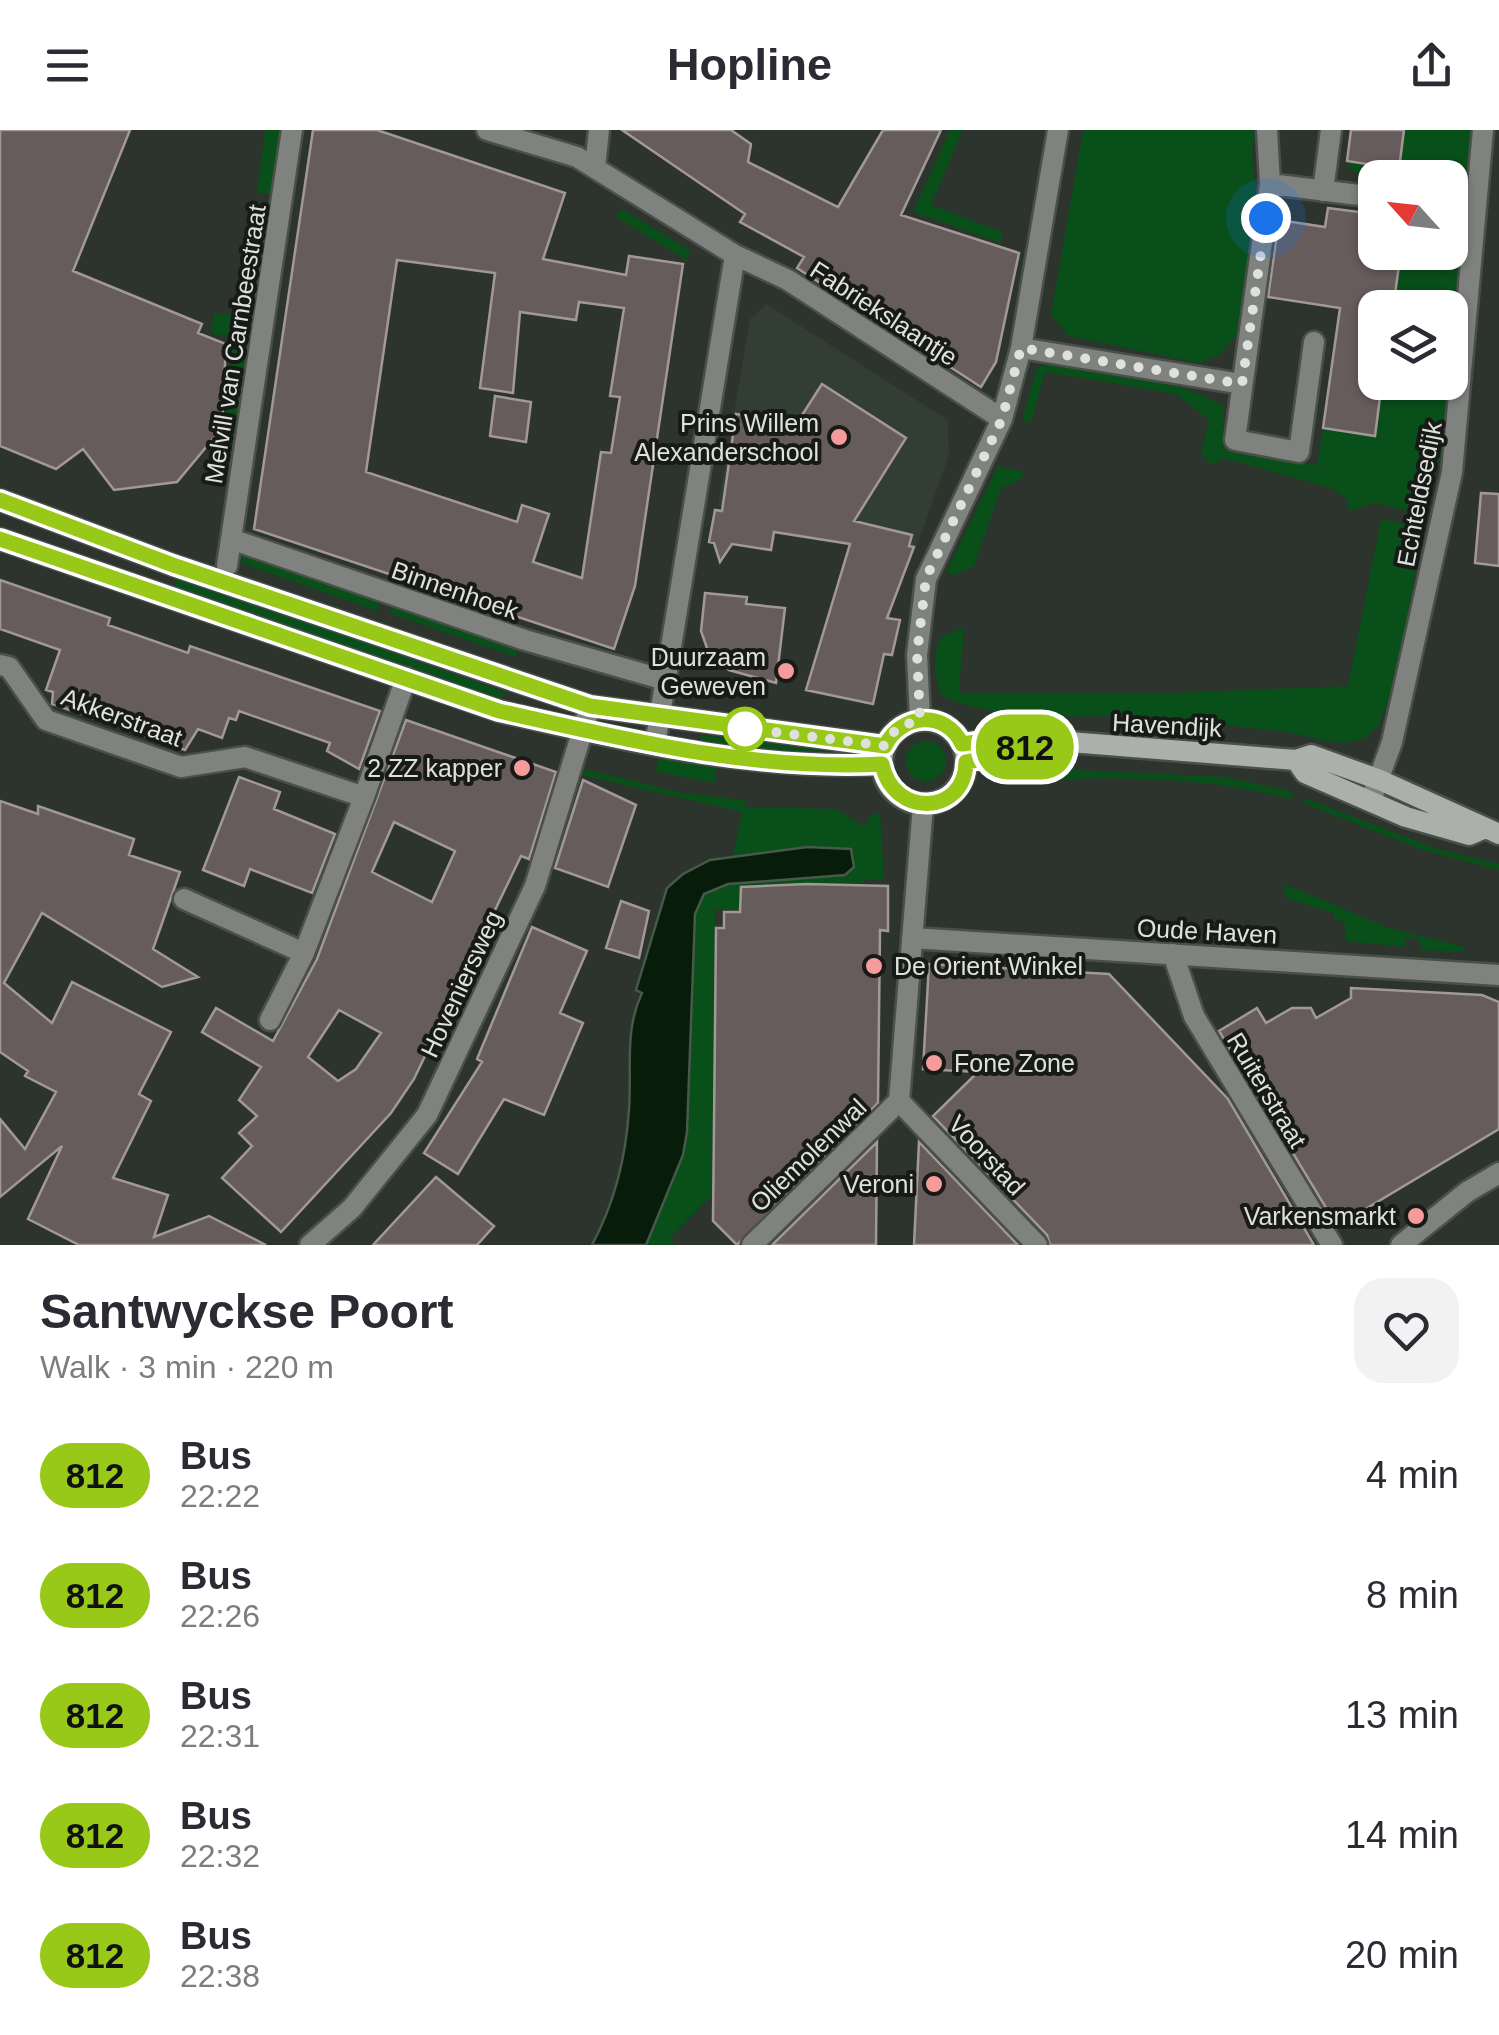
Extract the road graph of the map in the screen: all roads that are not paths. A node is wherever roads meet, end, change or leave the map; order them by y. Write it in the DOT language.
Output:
graph roads {
  1 [pos="292,130"];
  2 [pos="487,130"];
  3 [pos="599,130"];
  4 [pos="1058,130"];
  5 [pos="1266,130"];
  6 [pos="1331,130"];
  7 [pos="1483,130"];
  8 [pos="595,167"];
  9 [pos="1270,184"];
  10 [pos="1323,190"];
  11 [pos="1358,195"];
  12 [pos="735,255"];
  13 [pos="1314,342"];
  14 [pos="1021,348"];
  15 [pos="1242,384"];
  16 [pos="1002,419"];
  17 [pos="0,500"];
  18 [pos="0,539"];
  19 [pos="230,539"];
  20 [pos="226,566"];
  21 [pos="0,665"];
  22 [pos="406,678"];
  23 [pos="665,680"];
  24 [pos="590,706"];
  25 [pos="660,718"];
  26 [pos="920,719"];
  27 [pos="580,743"];
  28 [pos="656,745"];
  29 [pos="964,753"];
  30 [pos="883,755"];
  31 [pos="1296,760"];
  32 [pos="1380,780"];
  33 [pos="364,797"];
  34 [pos="1371,800"];
  35 [pos="923,805"];
  36 [pos="1491,832"];
  37 [pos="184,899"];
  38 [pos="912,938"];
  39 [pos="304,952"];
  40 [pos="1173,954"];
  41 [pos="1499,975"];
  42 [pos="270,1020"];
  43 [pos="900,1101"];
  44 [pos="1499,1173"];
  45 [pos="310,1245"];
  46 [pos="752,1245"];
  47 [pos="1037,1245"];
  48 [pos="1332,1245"];
  49 [pos="1401,1245"];
  1 -- 19 [label="street, Melvill van Carnbeestraat"];
  2 -- 8 [label="street, Fabriekslaantje"];
  3 -- 8 [label="street"];
  4 -- 14 [label="street"];
  5 -- 9 [label="street"];
  6 -- 10 [label="street"];
  7 -- 32 [label="street, Echteldsedijk"];
  8 -- 12 [label="street, Fabriekslaantje"];
  9 -- 10 [label="street"];
  9 -- 15 [label="street"];
  10 -- 11 [label="street"];
  12 -- 16 [label="street, Fabriekslaantje"];
  12 -- 23 [label="street"];
  13 -- 15 [label="street"];
  14 -- 15 [label="street"];
  14 -- 16 [label="street"];
  16 -- 26 [label="street"];
  17 -- 24 [label="main road"];
  18 -- 22 [label="main road"];
  19 -- 20 [label="street, Melvill van Carnbeestraat"];
  19 -- 23 [label="street, Binnenhoek"];
  21 -- 33 [label="street, Akkerstraat"];
  22 -- 27 [label="main road"];
  22 -- 33 [label="street"];
  23 -- 25 [label="street"];
  24 -- 25 [label="main road"];
  24 -- 27 [label="street, Hoveniersweg"];
  25 -- 28 [label="street"];
  25 -- 30 [label="main road"];
  26 -- 29 [label="main road"];
  26 -- 30 [label="main road"];
  27 -- 28 [label="main road"];
  27 -- 45 [label="street, Hoveniersweg"];
  28 -- 30 [label="main road"];
  29 -- 31 [label="main road, Havendijk"];
  29 -- 35 [label="main road"];
  30 -- 35 [label="main road"];
  31 -- 32 [label="main road, Havendijk"];
  31 -- 34 [label="main road, Havendijk"];
  32 -- 34 [label="street, Echteldsedijk"];
  32 -- 36 [label="main road, Havendijk"];
  33 -- 39 [label="street"];
  34 -- 36 [label="main road, Havendijk"];
  35 -- 38 [label="street"];
  37 -- 39 [label="street"];
  38 -- 40 [label="street, Oude Haven"];
  38 -- 43 [label="street"];
  39 -- 42 [label="street"];
  40 -- 41 [label="street, Oude Haven"];
  40 -- 48 [label="street, Ruiterstraat"];
  43 -- 46 [label="street, Oliemolenwal"];
  43 -- 47 [label="street, Voorstad"];
  44 -- 49 [label="street"];
}
